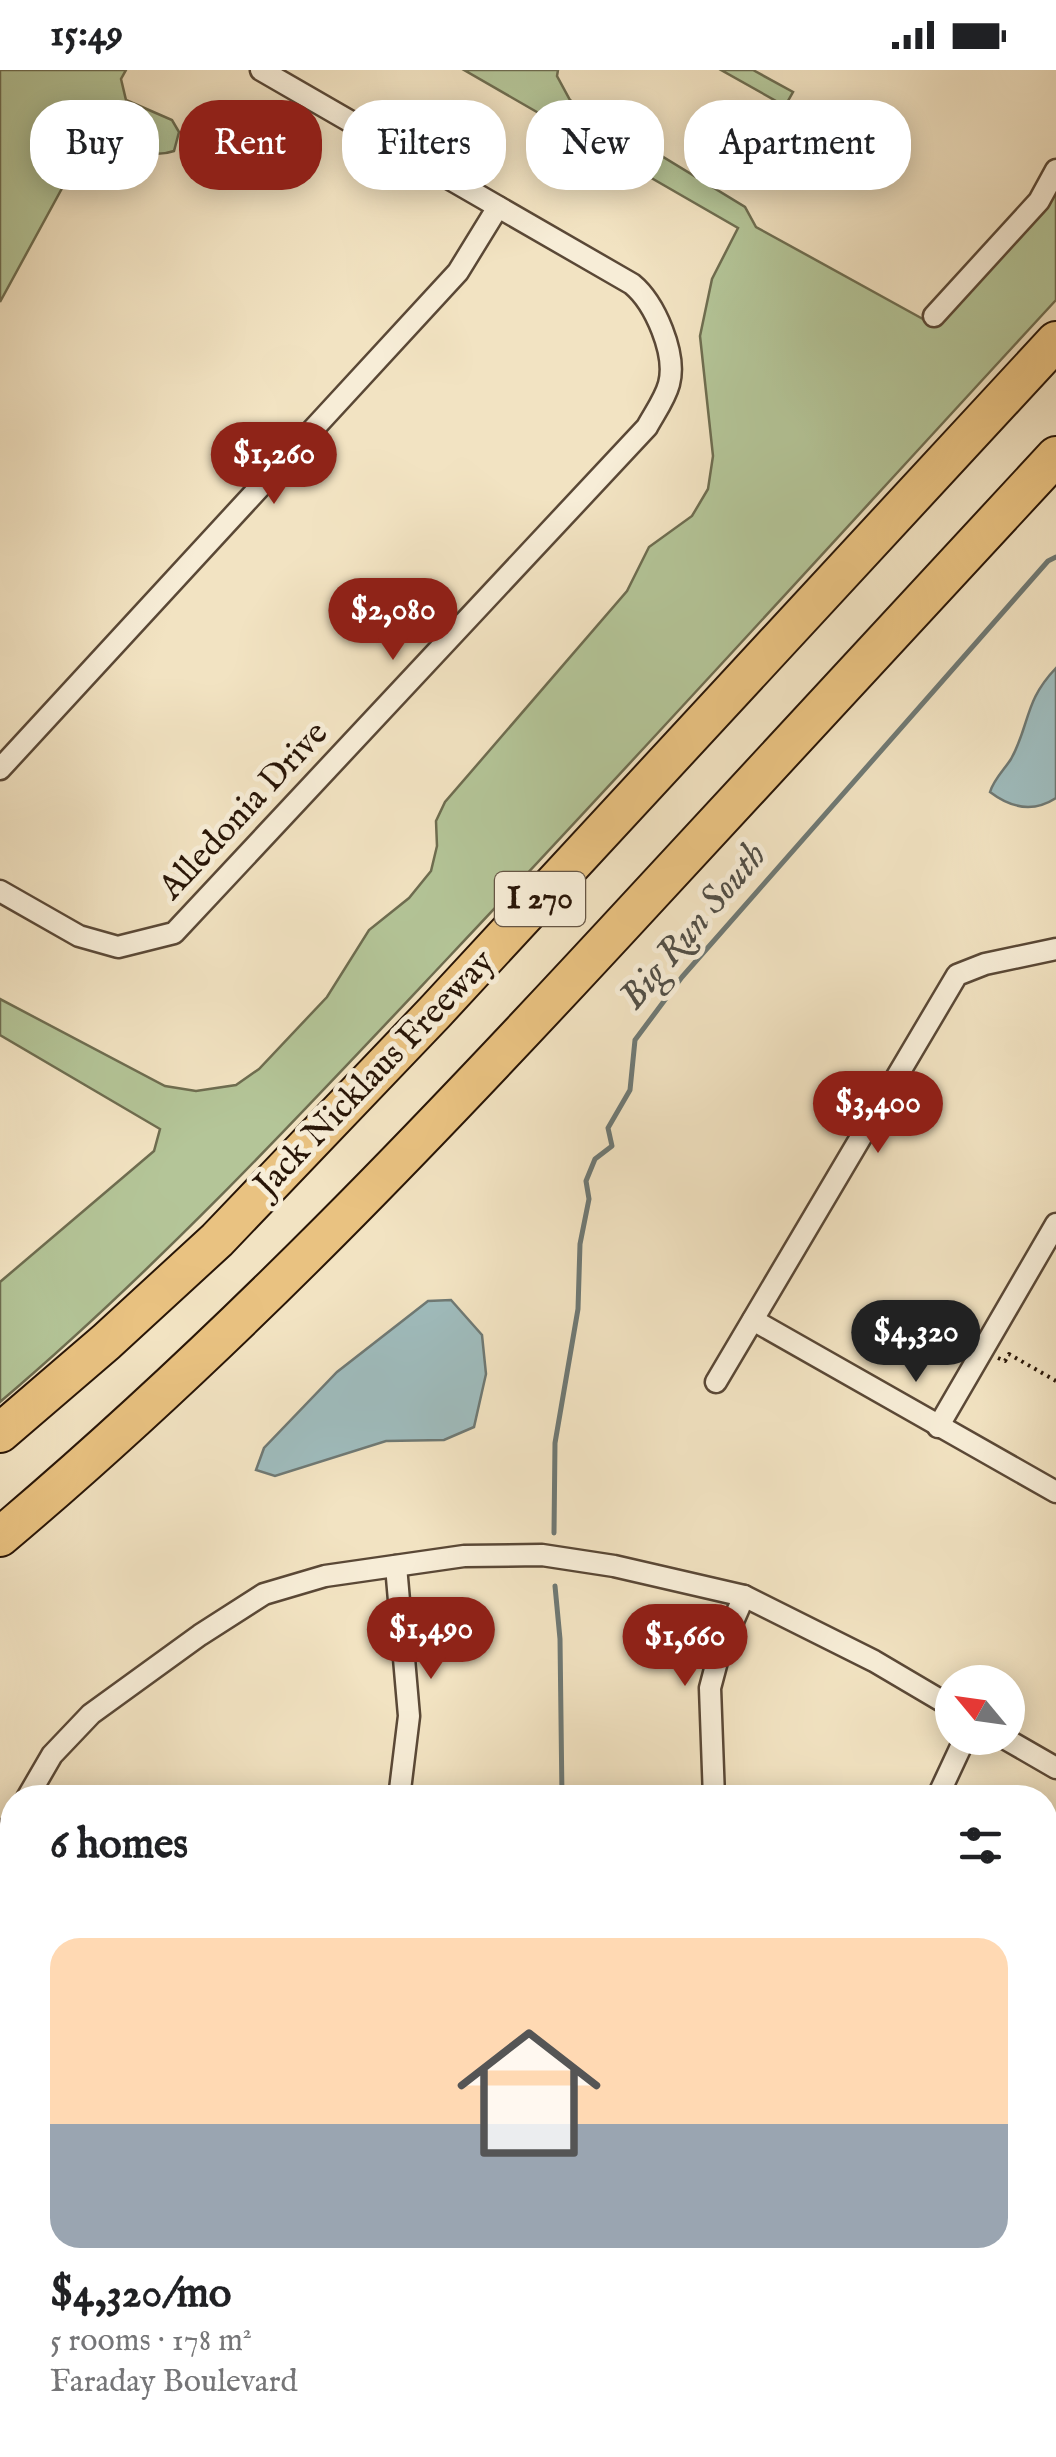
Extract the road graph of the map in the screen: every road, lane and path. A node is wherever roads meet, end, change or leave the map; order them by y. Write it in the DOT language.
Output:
graph roads {
  1 [pos="260,70"];
  2 [pos="1056,170"];
  3 [pos="498,207"];
  4 [pos="934,316"];
  5 [pos="1056,341"];
  6 [pos="1056,456"];
  7 [pos="0,769"];
  8 [pos="0,890"];
  9 [pos="1056,949"];
  10 [pos="1056,1224"];
  11 [pos="753,1320"];
  12 [pos="984,1350"];
  13 [pos="1056,1381"];
  14 [pos="716,1382"];
  15 [pos="938,1427"];
  16 [pos="0,1434"];
  17 [pos="1056,1492"];
  18 [pos="0,1537"];
  19 [pos="396,1566"];
  20 [pos="744,1596"];
  21 [pos="935,1697"];
  22 [pos="1025,1750"];
  23 [pos="956,1755"];
  24 [pos="1056,1768"];
  25 [pos="35,1785"];
  26 [pos="401,1785"];
  27 [pos="714,1785"];
  28 [pos="943,1785"];
  1 -- 3 [label="street, Alledonia Drive"];
  2 -- 4 [label="street"];
  3 -- 7 [label="street"];
  3 -- 8 [label="street, Alledonia Drive"];
  5 -- 16 [label="highway, Jack Nicklaus Freeway / I 270"];
  6 -- 18 [label="highway, I 270"];
  9 -- 11 [label="street"];
  10 -- 12 [label="street"];
  11 -- 14 [label="street"];
  11 -- 15 [label="street"];
  12 -- 13 [label="path"];
  12 -- 15 [label="street"];
  15 -- 17 [label="street"];
  19 -- 20 [label="street"];
  19 -- 25 [label="street"];
  19 -- 26 [label="street"];
  20 -- 21 [label="street"];
  20 -- 27 [label="street"];
  22 -- 24 [label="street"];
  23 -- 28 [label="street"];
}
